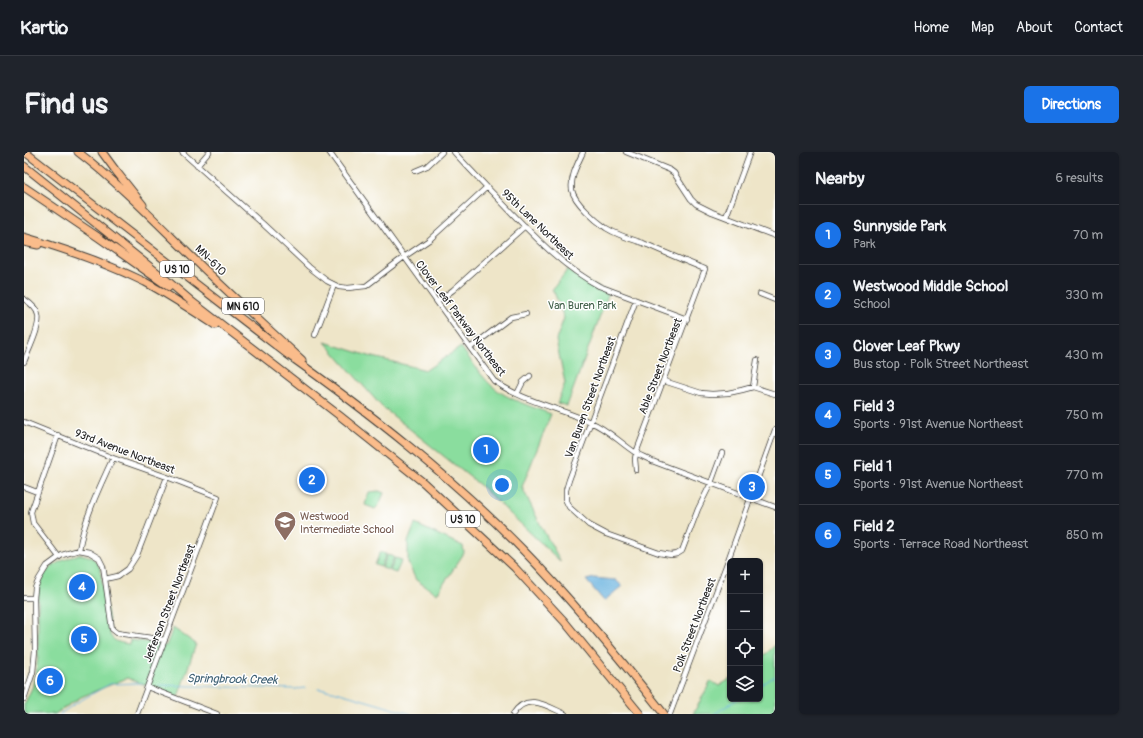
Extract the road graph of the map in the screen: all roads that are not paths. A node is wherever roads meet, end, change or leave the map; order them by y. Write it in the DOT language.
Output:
graph roads {
  1 [pos="25,152"];
  2 [pos="78,152"];
  3 [pos="102,152"];
  4 [pos="182,152"];
  5 [pos="209,152"];
  6 [pos="329,152"];
  7 [pos="442,152"];
  8 [pos="454,152"];
  9 [pos="583,152"];
  10 [pos="626,152"];
  11 [pos="750,152"];
  12 [pos="24,166"];
  13 [pos="197,166"];
  14 [pos="415,171"];
  15 [pos="24,187"];
  16 [pos="487,187"];
  17 [pos="726,217"];
  18 [pos="160,225"];
  19 [pos="525,226"];
  20 [pos="628,234"];
  21 [pos="24,236"];
  22 [pos="775,236"];
  23 [pos="632,240"];
  24 [pos="24,242"];
  25 [pos="77,254"];
  26 [pos="404,257"];
  27 [pos="334,284"];
  28 [pos="760,294"];
  29 [pos="24,299"];
  30 [pos="636,300"];
  31 [pos="775,300"];
  32 [pos="191,301"];
  33 [pos="437,302"];
  34 [pos="526,314"];
  35 [pos="687,319"];
  36 [pos="315,335"];
  37 [pos="470,348"];
  38 [pos="258,353"];
  39 [pos="757,360"];
  40 [pos="24,362"];
  41 [pos="530,376"];
  42 [pos="664,381"];
  43 [pos="329,384"];
  44 [pos="753,387"];
  45 [pos="518,394"];
  46 [pos="775,394"];
  47 [pos="24,422"];
  48 [pos="591,422"];
  49 [pos="775,430"];
  50 [pos="58,435"];
  51 [pos="722,452"];
  52 [pos="636,453"];
  53 [pos="113,458"];
  54 [pos="636,470"];
  55 [pos="167,477"];
  56 [pos="711,483"];
  57 [pos="24,487"];
  58 [pos="38,492"];
  59 [pos="218,497"];
  60 [pos="750,498"];
  61 [pos="775,507"];
  62 [pos="79,550"];
  63 [pos="59,557"];
  64 [pos="105,579"];
  65 [pos="24,598"];
  66 [pos="34,598"];
  67 [pos="165,640"];
  68 [pos="147,687"];
  69 [pos="24,699"];
  70 [pos="201,708"];
  71 [pos="137,714"];
  72 [pos="199,714"];
  73 [pos="217,714"];
  74 [pos="513,714"];
  75 [pos="565,714"];
  76 [pos="640,714"];
  77 [pos="664,714"];
  78 [pos="670,714"];
  1 -- 43 [label="highway, US 10"];
  2 -- 18 [label="highway, MN-610 / MN 610"];
  3 -- 18 [label="highway"];
  4 -- 13 [label="street"];
  5 -- 13 [label="street"];
  6 -- 26 [label="street, Clover Leaf Parkway Northeast"];
  7 -- 14 [label="street"];
  8 -- 16 [label="street, 95th Lane Northeast"];
  9 -- 23 [label="street"];
  10 -- 17 [label="street"];
  11 -- 17 [label="street"];
  12 -- 32 [label="highway, US 10"];
  13 -- 27 [label="street"];
  15 -- 32 [label="highway"];
  16 -- 19 [label="street, 95th Lane Northeast"];
  16 -- 26 [label="street"];
  17 -- 22 [label="street"];
  18 -- 43 [label="highway, MN-610 / MN 610"];
  19 -- 30 [label="street, 95th Lane Northeast"];
  19 -- 33 [label="street"];
  20 -- 23 [label="street"];
  21 -- 25 [label="highway"];
  23 -- 35 [label="street, Able Street Northeast"];
  24 -- 25 [label="highway"];
  25 -- 38 [label="highway"];
  26 -- 27 [label="street"];
  26 -- 33 [label="street, Clover Leaf Parkway Northeast"];
  27 -- 36 [label="street"];
  28 -- 31 [label="street"];
  29 -- 40 [label="street"];
  30 -- 35 [label="street, 95th Lane Northeast"];
  30 -- 48 [label="street, Van Buren Street Northeast"];
  32 -- 38 [label="highway, US 10"];
  33 -- 37 [label="street, Clover Leaf Parkway Northeast"];
  34 -- 37 [label="street"];
  35 -- 42 [label="street, Able Street Northeast"];
  37 -- 45 [label="street, Clover Leaf Parkway Northeast"];
  38 -- 76 [label="highway, US 10"];
  39 -- 44 [label="street"];
  41 -- 45 [label="street"];
  42 -- 44 [label="street"];
  42 -- 52 [label="street, Able Street Northeast"];
  43 -- 77 [label="highway, US 10"];
  44 -- 46 [label="street"];
  45 -- 48 [label="street, Clover Leaf Parkway Northeast"];
  47 -- 50 [label="street, 93rd Avenue Northeast"];
  48 -- 52 [label="street, Clover Leaf Parkway Northeast"];
  48 -- 56 [label="street, Van Buren Street Northeast"];
  49 -- 60 [label="street, Polk Street Northeast"];
  50 -- 53 [label="street, 93rd Avenue Northeast"];
  50 -- 58 [label="street"];
  51 -- 56 [label="street"];
  52 -- 54 [label="street, Able Street Northeast"];
  52 -- 56 [label="street, Clover Leaf Parkway Northeast"];
  53 -- 55 [label="street, 93rd Avenue Northeast"];
  53 -- 62 [label="street"];
  55 -- 59 [label="street, 93rd Avenue Northeast"];
  55 -- 64 [label="street"];
  56 -- 60 [label="street, Clover Leaf Parkway Northeast"];
  57 -- 58 [label="street"];
  58 -- 63 [label="street"];
  59 -- 67 [label="street, Jefferson Street Northeast"];
  60 -- 61 [label="street, Clover Leaf Parkway Northeast"];
  60 -- 78 [label="street, Polk Street Northeast"];
  62 -- 63 [label="street"];
  62 -- 64 [label="street"];
  63 -- 66 [label="street"];
  64 -- 67 [label="street"];
  65 -- 66 [label="street"];
  66 -- 69 [label="street"];
  67 -- 68 [label="street, Jefferson Street Northeast"];
  68 -- 70 [label="street"];
  68 -- 71 [label="street, Jefferson Street Northeast"];
  70 -- 72 [label="street"];
  70 -- 73 [label="street"];
  74 -- 75 [label="street"];
}
